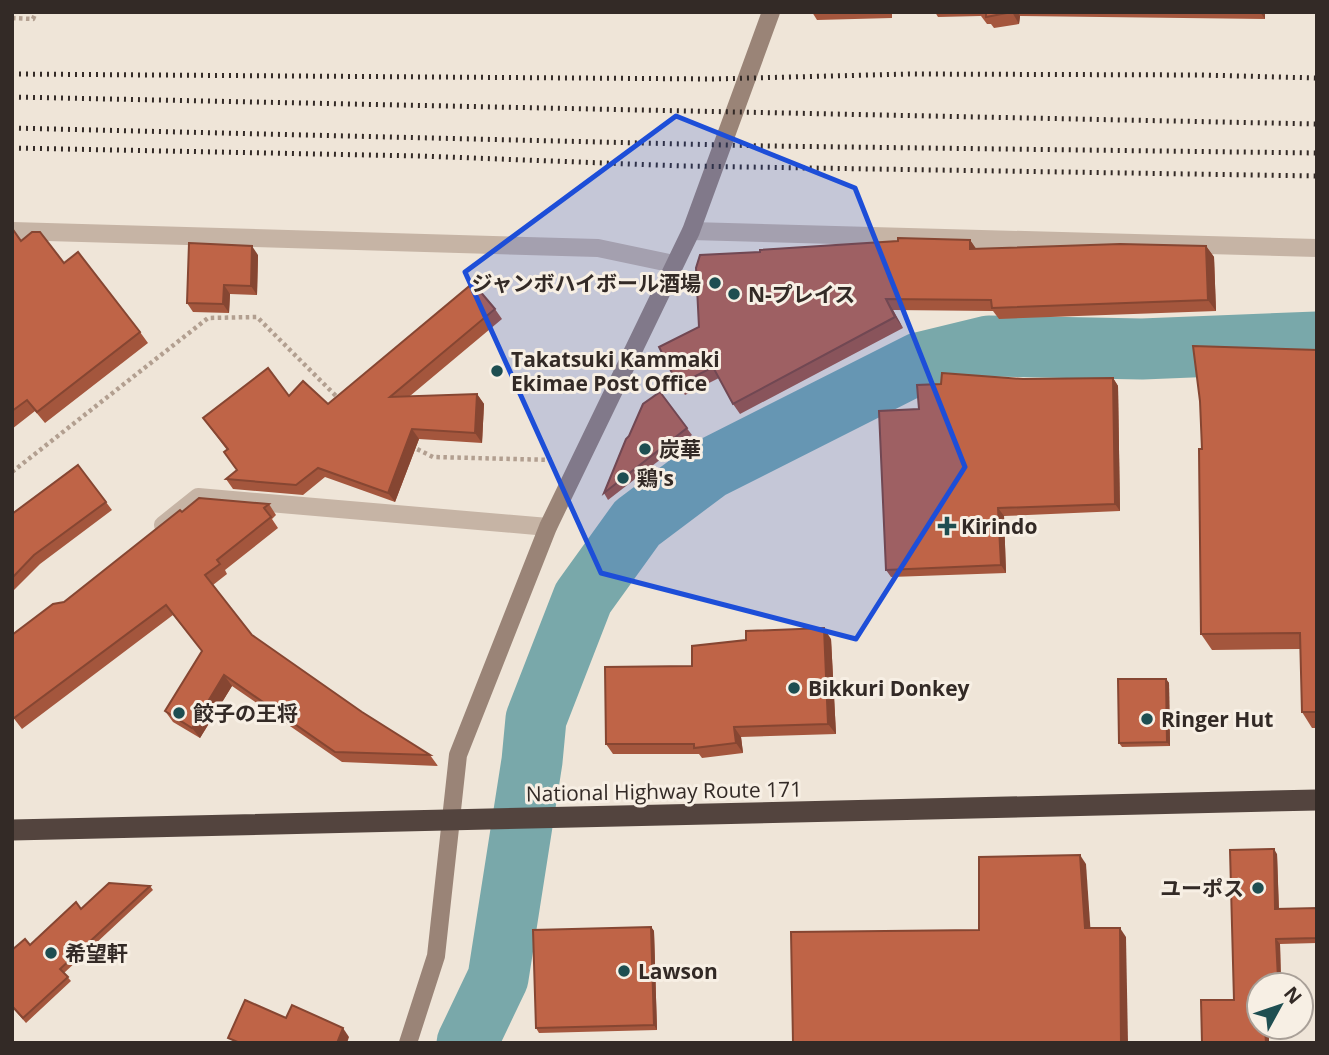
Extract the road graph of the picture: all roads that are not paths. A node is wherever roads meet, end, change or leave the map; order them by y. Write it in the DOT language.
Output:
graph roads {
  1 [pos="771,12"];
  2 [pos="12,231"];
  3 [pos="691,231"];
  4 [pos="1317,248"];
  5 [pos="674,264"];
  6 [pos="548,527"];
  7 [pos="146,538"];
  8 [pos="1317,800"];
  9 [pos="451,819"];
  10 [pos="12,830"];
  11 [pos="408,1043"];
  1 -- 3 [label="street"];
  2 -- 5 [label="street"];
  3 -- 4 [label="street"];
  3 -- 5 [label="street"];
  5 -- 6 [label="street"];
  6 -- 7 [label="street"];
  6 -- 9 [label="street"];
  8 -- 9 [label="highway, National Highway Route 171"];
  9 -- 10 [label="highway, National Highway Route 171"];
  9 -- 11 [label="street"];
}
